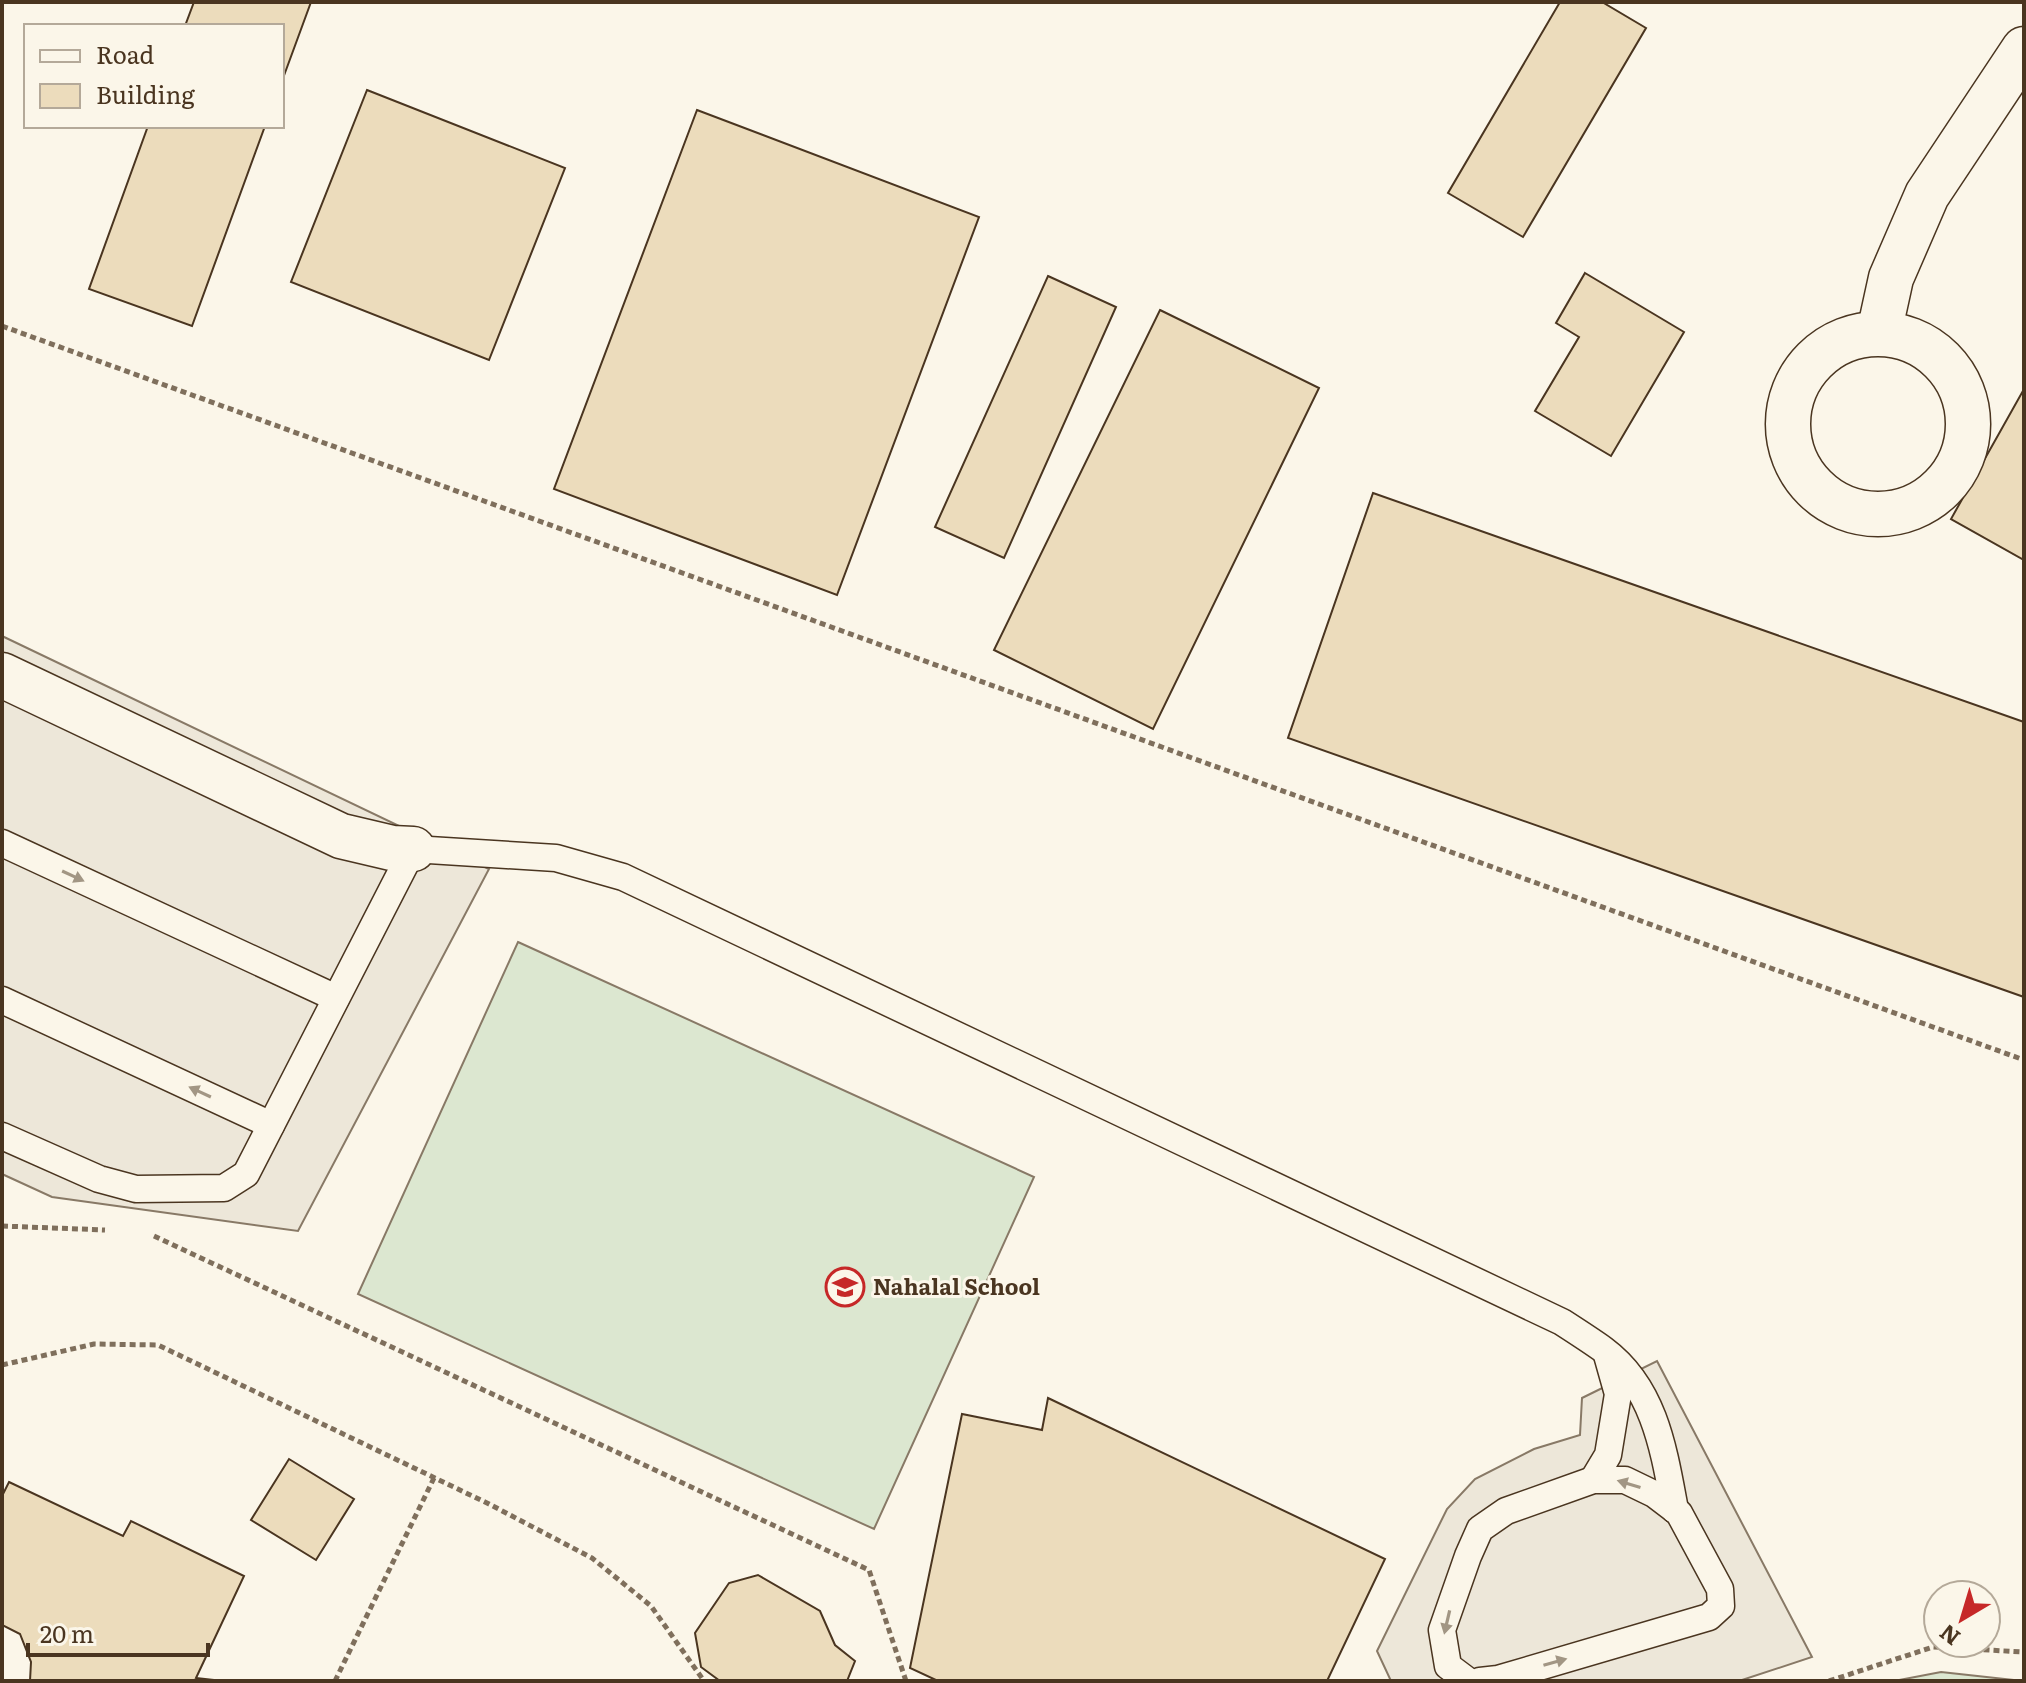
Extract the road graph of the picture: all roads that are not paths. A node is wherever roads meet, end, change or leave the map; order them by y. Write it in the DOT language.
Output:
graph roads {
  1 [pos="2024,49"];
  2 [pos="1879,333"];
  3 [pos="2,675"];
  4 [pos="2,843"];
  5 [pos="413,849"];
  6 [pos="336,998"];
  7 [pos="2,1000"];
  8 [pos="271,1125"];
  9 [pos="2,1136"];
  10 [pos="1606,1351"];
  11 [pos="1593,1480"];
  12 [pos="1675,1510"];
  13 [pos="1468,1681"];
  14 [pos="1480,1681"];
  1 -- 2 [label="street"];
  2 -- 2 [label="street"];
  3 -- 5 [label="street"];
  4 -- 6 [label="lane, one-way"];
  5 -- 6 [label="lane"];
  5 -- 10 [label="lane"];
  6 -- 8 [label="lane"];
  8 -- 7 [label="lane, one-way"];
  8 -- 9 [label="lane"];
  10 -- 11 [label="lane"];
  10 -- 12 [label="lane"];
  12 -- 11 [label="lane, one-way"];
  11 -- 13 [label="lane, one-way"];
  14 -- 12 [label="lane, one-way"];
}
